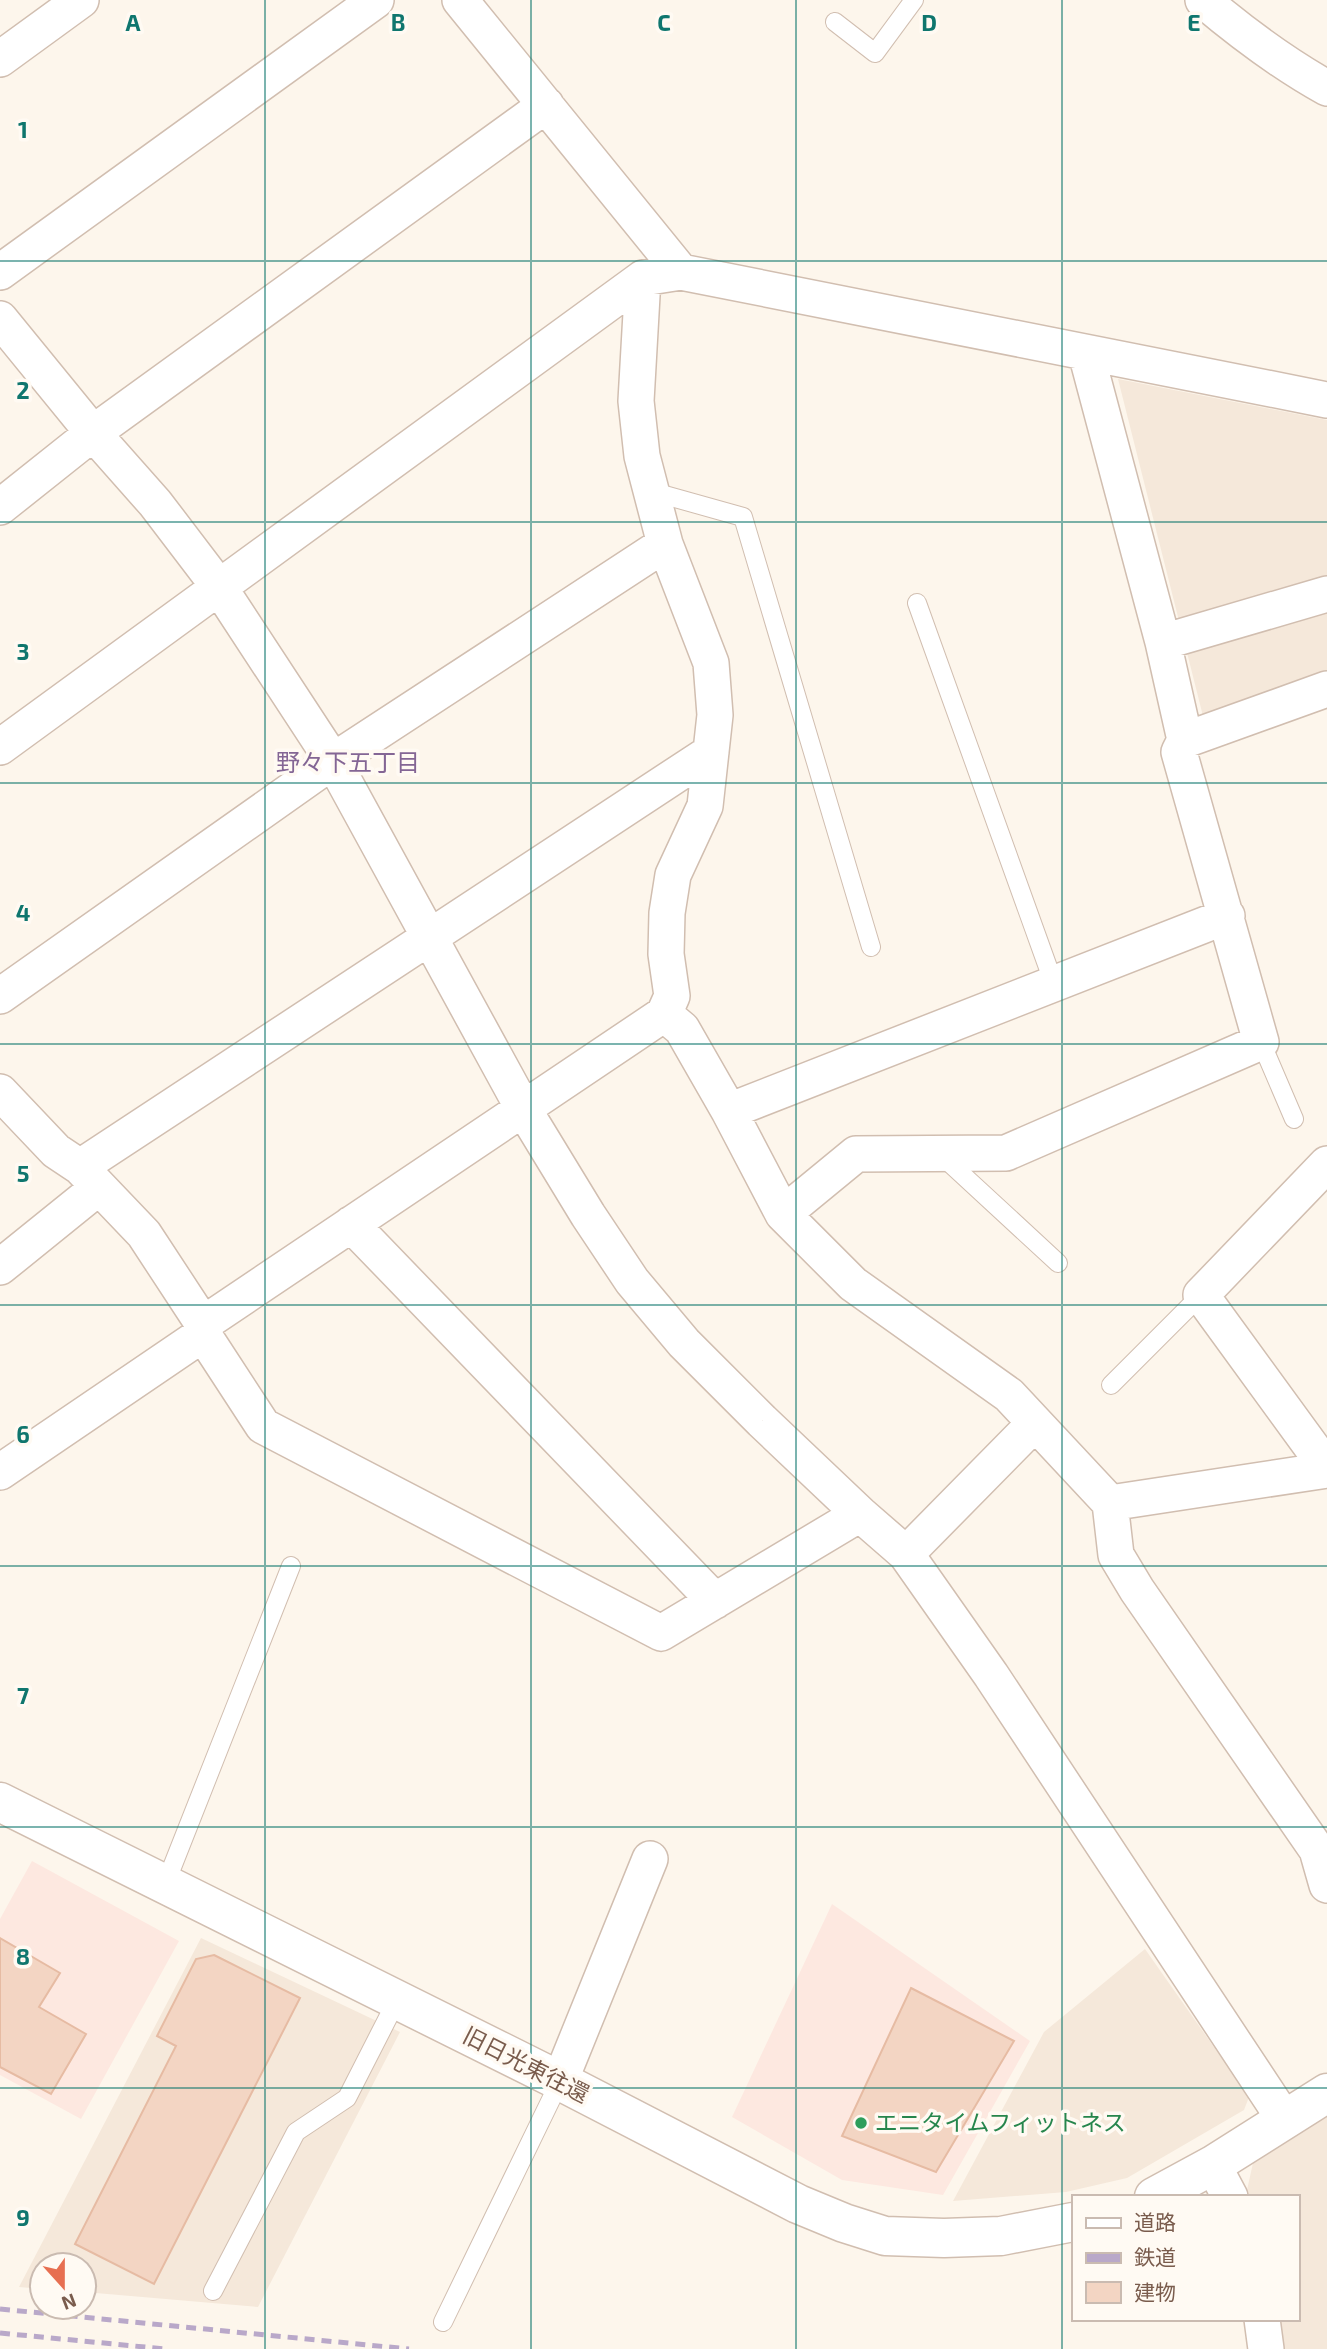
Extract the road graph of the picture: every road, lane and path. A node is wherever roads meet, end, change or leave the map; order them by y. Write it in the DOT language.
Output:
graph roads {
  1 [pos="81,0"];
  2 [pos="376,0"];
  3 [pos="460,0"];
  4 [pos="914,0"];
  5 [pos="1206,1"];
  6 [pos="835,22"];
  7 [pos="0,59"];
  8 [pos="1327,88"];
  9 [pos="546,105"];
  10 [pos="0,272"];
  11 [pos="681,272"];
  12 [pos="643,278"];
  13 [pos="0,319"];
  14 [pos="1086,353"];
  15 [pos="1327,400"];
  16 [pos="93,433"];
  17 [pos="650,491"];
  18 [pos="0,507"];
  19 [pos="665,544"];
  20 [pos="219,587"];
  21 [pos="1327,594"];
  22 [pos="917,603"];
  23 [pos="1163,642"];
  24 [pos="1327,689"];
  25 [pos="1185,740"];
  26 [pos="0,747"];
  27 [pos="711,752"];
  28 [pos="333,761"];
  29 [pos="1227,916"];
  30 [pos="430,937"];
  31 [pos="871,947"];
  32 [pos="1054,984"];
  33 [pos="0,996"];
  34 [pos="664,1014"];
  35 [pos="1261,1042"];
  36 [pos="0,1092"];
  37 [pos="524,1110"];
  38 [pos="729,1111"];
  39 [pos="1294,1119"];
  40 [pos="941,1155"];
  41 [pos="1327,1164"];
  42 [pos="89,1177"];
  43 [pos="783,1214"];
  44 [pos="351,1224"];
  45 [pos="1058,1263"];
  46 [pos="0,1267"];
  47 [pos="1201,1294"];
  48 [pos="203,1329"];
  49 [pos="1111,1385"];
  50 [pos="1034,1424"];
  51 [pos="1327,1469"];
  52 [pos="0,1472"];
  53 [pos="1110,1503"];
  54 [pos="860,1514"];
  55 [pos="906,1554"];
  56 [pos="290,1566"];
  57 [pos="715,1601"];
  58 [pos="0,1802"];
  59 [pos="650,1859"];
  60 [pos="165,1885"];
  61 [pos="1327,1885"];
  62 [pos="397,2000"];
  63 [pos="560,2081"];
  64 [pos="1327,2092"];
  65 [pos="1285,2120"];
  66 [pos="1222,2181"];
  67 [pos="1162,2195"];
  68 [pos="1072,2222"];
  69 [pos="213,2291"];
  70 [pos="1262,2321"];
  71 [pos="443,2322"];
  72 [pos="1266,2349"];
  1 -- 7 [label="street"];
  2 -- 10 [label="street"];
  3 -- 9 [label="street"];
  4 -- 6 [label="lane"];
  5 -- 8 [label="street"];
  9 -- 11 [label="street"];
  9 -- 16 [label="street"];
  11 -- 12 [label="street"];
  11 -- 14 [label="street"];
  12 -- 17 [label="street"];
  12 -- 20 [label="street"];
  13 -- 16 [label="street"];
  14 -- 15 [label="street"];
  14 -- 23 [label="street"];
  16 -- 18 [label="street"];
  16 -- 20 [label="street"];
  17 -- 19 [label="street"];
  17 -- 31 [label="lane"];
  19 -- 27 [label="street"];
  19 -- 28 [label="street"];
  20 -- 26 [label="street"];
  20 -- 28 [label="street"];
  21 -- 23 [label="street"];
  22 -- 32 [label="lane"];
  23 -- 25 [label="street"];
  24 -- 25 [label="street"];
  25 -- 29 [label="street"];
  27 -- 30 [label="street"];
  27 -- 34 [label="street"];
  28 -- 30 [label="street"];
  28 -- 33 [label="street"];
  29 -- 32 [label="street"];
  29 -- 35 [label="street"];
  30 -- 37 [label="street"];
  30 -- 42 [label="street"];
  32 -- 38 [label="street"];
  34 -- 37 [label="street"];
  34 -- 38 [label="street"];
  35 -- 39 [label="lane"];
  35 -- 40 [label="street"];
  36 -- 42 [label="street"];
  37 -- 44 [label="street"];
  37 -- 54 [label="street"];
  38 -- 43 [label="street"];
  40 -- 43 [label="street"];
  40 -- 45 [label="lane"];
  41 -- 47 [label="street"];
  42 -- 46 [label="street"];
  42 -- 48 [label="street"];
  43 -- 50 [label="street"];
  44 -- 48 [label="street"];
  44 -- 57 [label="street"];
  47 -- 49 [label="lane"];
  47 -- 51 [label="street"];
  48 -- 52 [label="street"];
  48 -- 57 [label="street"];
  50 -- 53 [label="street"];
  50 -- 55 [label="street"];
  51 -- 53 [label="street"];
  53 -- 61 [label="street"];
  54 -- 55 [label="street"];
  54 -- 57 [label="street"];
  55 -- 65 [label="street"];
  56 -- 60 [label="lane"];
  58 -- 60 [label="street, 旧日光東往還"];
  59 -- 63 [label="street"];
  60 -- 62 [label="street, 旧日光東往還"];
  62 -- 63 [label="street, 旧日光東往還"];
  62 -- 69 [label="lane"];
  63 -- 68 [label="street, 旧日光東往還"];
  63 -- 71 [label="lane"];
  64 -- 65 [label="street"];
  65 -- 66 [label="street"];
  66 -- 67 [label="street"];
  70 -- 72 [label="street"];
}
